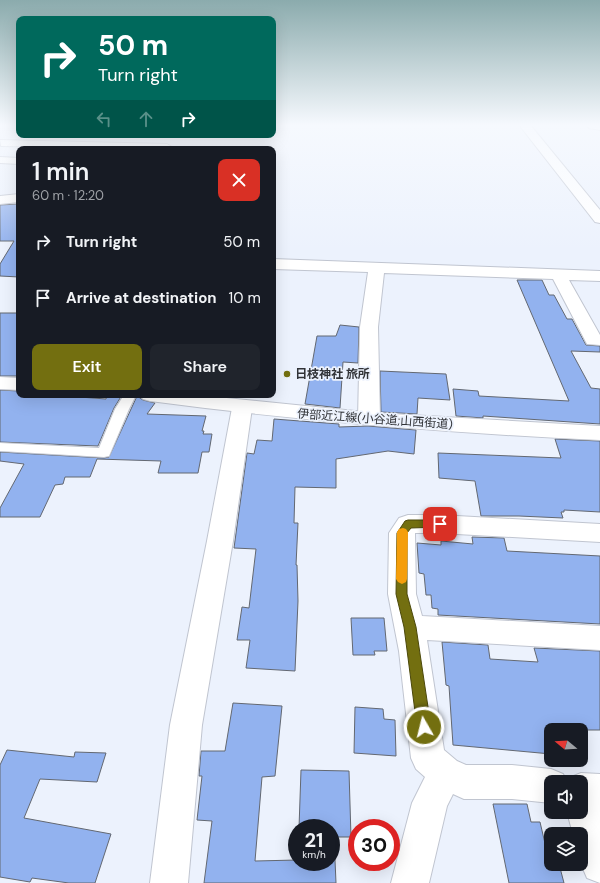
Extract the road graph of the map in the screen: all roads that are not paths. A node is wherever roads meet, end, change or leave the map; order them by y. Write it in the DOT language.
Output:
graph roads {
  1 [pos="558,167"];
  2 [pos="16,198"];
  3 [pos="0,200"];
  4 [pos="600,219"];
  5 [pos="276,264"];
  6 [pos="373,267"];
  7 [pos="558,274"];
  8 [pos="600,276"];
  9 [pos="598,345"];
  10 [pos="0,383"];
  11 [pos="16,384"];
  12 [pos="128,398"];
  13 [pos="171,398"];
  14 [pos="242,408"];
  15 [pos="369,419"];
  16 [pos="600,433"];
  17 [pos="0,447"];
  18 [pos="600,533"];
  19 [pos="410,627"];
  20 [pos="600,638"];
  21 [pos="444,773"];
  22 [pos="544,785"];
  23 [pos="588,790"];
  24 [pos="600,791"];
  25 [pos="587,819"];
  26 [pos="600,865"];
  27 [pos="169,883"];
  28 [pos="410,883"];
  1 -- 4 [label="street"];
  2 -- 3 [label="street"];
  5 -- 6 [label="street"];
  6 -- 7 [label="street"];
  6 -- 15 [label="street"];
  7 -- 8 [label="street"];
  7 -- 9 [label="street"];
  10 -- 11 [label="street"];
  12 -- 17 [label="lane"];
  13 -- 14 [label="street, 伊部近江線(小谷道;山西街道)"];
  14 -- 15 [label="street, 伊部近江線(小谷道;山西街道)"];
  14 -- 27 [label="street"];
  15 -- 16 [label="street, 伊部近江線(小谷道;山西街道)"];
  18 -- 19 [label="street"];
  19 -- 20 [label="street"];
  19 -- 21 [label="street"];
  21 -- 22 [label="street"];
  21 -- 28 [label="street"];
  23 -- 24 [label="street"];
  25 -- 26 [label="street"];
}
